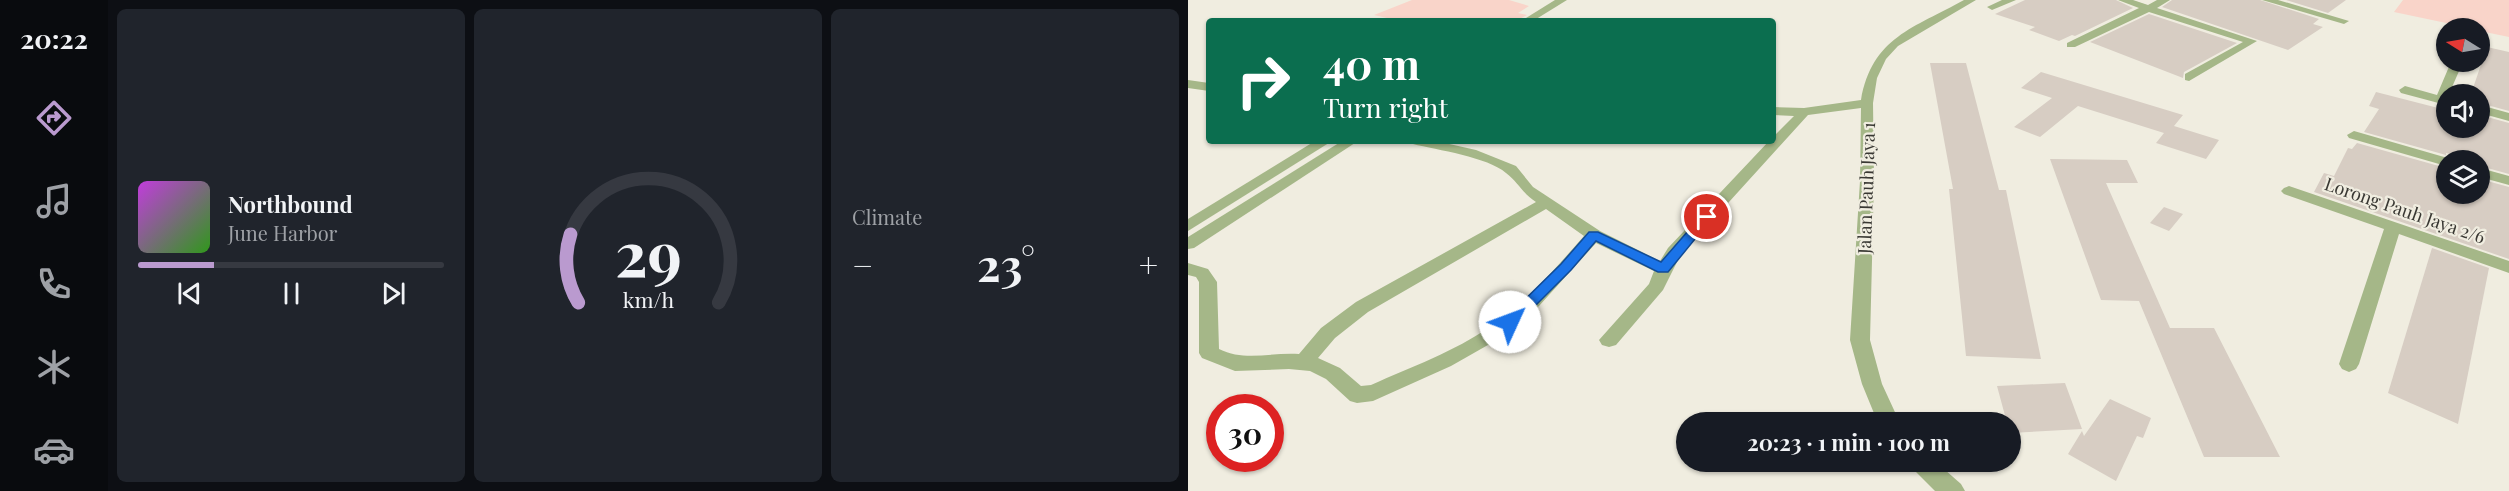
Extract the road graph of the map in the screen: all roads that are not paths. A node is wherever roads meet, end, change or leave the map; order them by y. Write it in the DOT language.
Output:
graph roads {
  1 [pos="1562,0"];
  2 [pos="1971,0"];
  3 [pos="2011,0"];
  4 [pos="2123,0"];
  5 [pos="2166,0"];
  6 [pos="2267,0"];
  7 [pos="1992,7"];
  8 [pos="2148,8"];
  9 [pos="1531,18"];
  10 [pos="2344,21"];
  11 [pos="2071,45"];
  12 [pos="2189,77"];
  13 [pos="1188,84"];
  14 [pos="1206,87"];
  15 [pos="2406,90"];
  16 [pos="2436,98"];
  17 [pos="1867,103"];
  18 [pos="1776,111"];
  19 [pos="1804,112"];
  20 [pos="2490,112"];
  21 [pos="2509,117"];
  22 [pos="2355,135"];
  23 [pos="1776,142"];
  24 [pos="1321,144"];
  25 [pos="1346,144"];
  26 [pos="1431,144"];
  27 [pos="1774,144"];
  28 [pos="2436,159"];
  29 [pos="2490,175"];
  30 [pos="2509,181"];
  31 [pos="2289,191"];
  32 [pos="1546,203"];
  33 [pos="1188,226"];
  34 [pos="2393,227"];
  35 [pos="1594,235"];
  36 [pos="1188,244"];
  37 [pos="2509,267"];
  38 [pos="1188,269"];
  39 [pos="1663,269"];
  40 [pos="1609,340"];
  41 [pos="1304,362"];
  42 [pos="2349,364"];
  43 [pos="1884,412"];
  44 [pos="1930,472"];
  45 [pos="1953,491"];
  1 -- 9 [label="street"];
  2 -- 17 [label="street, Jalan Pauh Jaya 1"];
  3 -- 7 [label="street"];
  4 -- 8 [label="street"];
  5 -- 8 [label="street"];
  6 -- 10 [label="street"];
  8 -- 11 [label="street"];
  8 -- 12 [label="street"];
  13 -- 14 [label="street"];
  15 -- 16 [label="street"];
  17 -- 19 [label="street"];
  17 -- 43 [label="street, Jalan Pauh Jaya 1"];
  18 -- 19 [label="street"];
  19 -- 23 [label="street"];
  20 -- 21 [label="street"];
  22 -- 28 [label="street"];
  24 -- 33 [label="street"];
  25 -- 36 [label="street"];
  26 -- 32 [label="street"];
  27 -- 39 [label="street"];
  29 -- 30 [label="street"];
  31 -- 34 [label="street, Lorong Pauh Jaya 2/6"];
  32 -- 35 [label="street"];
  32 -- 41 [label="street"];
  34 -- 37 [label="street, Lorong Pauh Jaya 2/6"];
  34 -- 42 [label="street"];
  35 -- 39 [label="street"];
  35 -- 41 [label="street"];
  38 -- 41 [label="street"];
  39 -- 40 [label="street"];
  44 -- 45 [label="street"];
}
